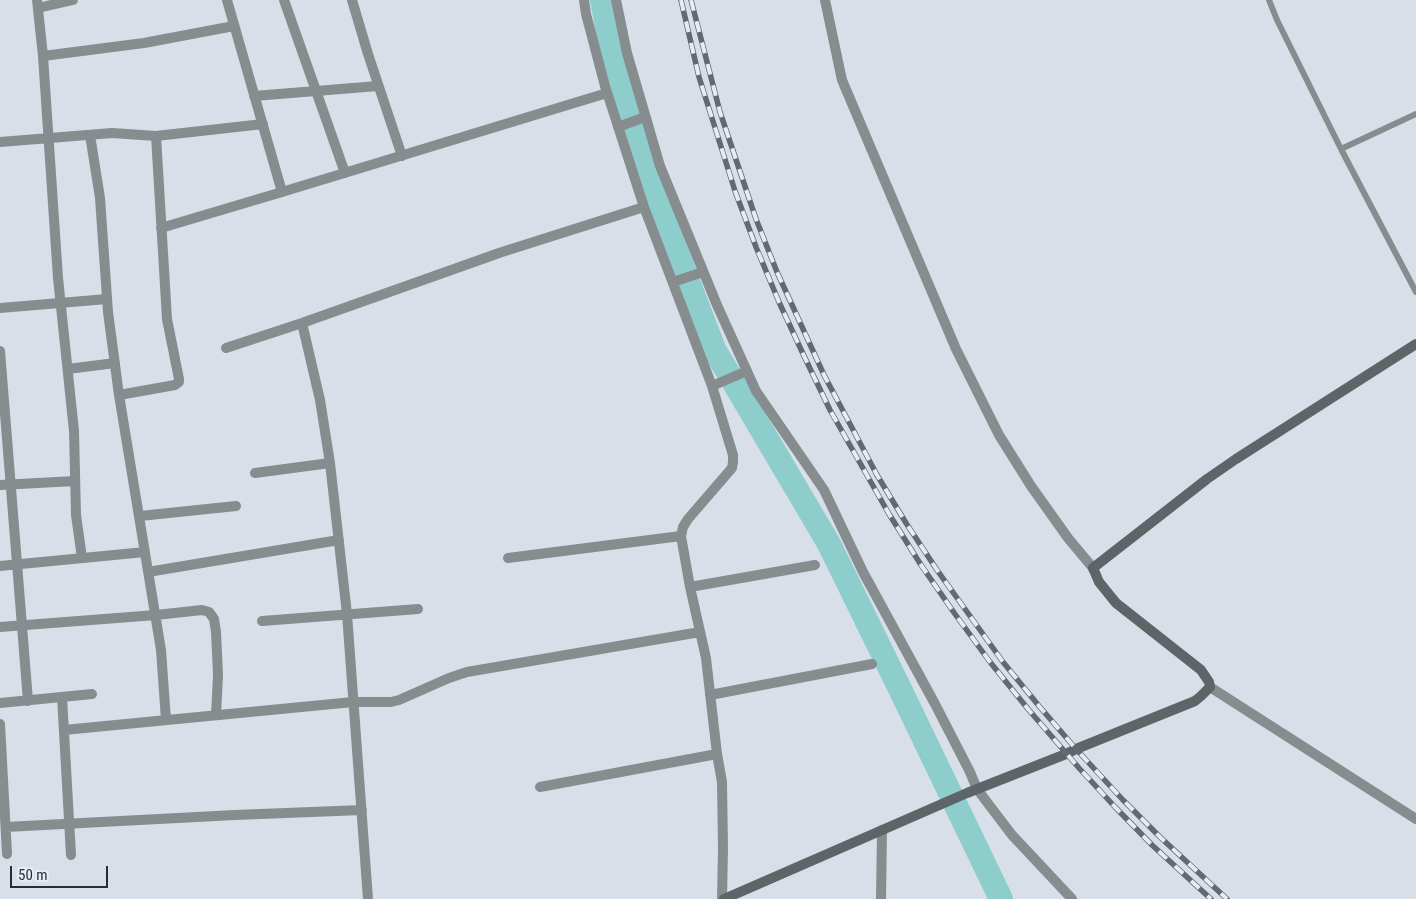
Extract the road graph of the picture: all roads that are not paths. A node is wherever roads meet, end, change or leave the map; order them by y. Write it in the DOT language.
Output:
graph roads {
  1 [pos="73,0"];
  2 [pos="227,0"];
  3 [pos="284,0"];
  4 [pos="352,0"];
  5 [pos="584,0"];
  6 [pos="616,0"];
  7 [pos="825,0"];
  8 [pos="1269,0"];
  9 [pos="38,4"];
  10 [pos="234,26"];
  11 [pos="43,56"];
  12 [pos="378,86"];
  13 [pos="315,90"];
  14 [pos="607,93"];
  15 [pos="254,96"];
  16 [pos="1416,114"];
  17 [pos="645,117"];
  18 [pos="263,124"];
  19 [pos="618,128"];
  20 [pos="90,135"];
  21 [pos="156,136"];
  22 [pos="49,138"];
  23 [pos="0,142"];
  24 [pos="1341,149"];
  25 [pos="402,156"];
  26 [pos="345,173"];
  27 [pos="282,192"];
  28 [pos="644,207"];
  29 [pos="161,228"];
  30 [pos="703,272"];
  31 [pos="673,282"];
  32 [pos="1416,292"];
  33 [pos="107,300"];
  34 [pos="61,303"];
  35 [pos="0,308"];
  36 [pos="302,323"];
  37 [pos="1416,344"];
  38 [pos="226,348"];
  39 [pos="0,351"];
  40 [pos="115,363"];
  41 [pos="68,369"];
  42 [pos="747,371"];
  43 [pos="712,386"];
  44 [pos="120,396"];
  45 [pos="330,463"];
  46 [pos="255,473"];
  47 [pos="75,481"];
  48 [pos="5,485"];
  49 [pos="236,506"];
  50 [pos="140,516"];
  51 [pos="680,536"];
  52 [pos="338,540"];
  53 [pos="145,552"];
  54 [pos="82,558"];
  55 [pos="508,558"];
  56 [pos="17,564"];
  57 [pos="815,565"];
  58 [pos="0,566"];
  59 [pos="1093,568"];
  60 [pos="148,572"];
  61 [pos="690,587"];
  62 [pos="418,609"];
  63 [pos="347,614"];
  64 [pos="156,615"];
  65 [pos="262,621"];
  66 [pos="22,625"];
  67 [pos="0,627"];
  68 [pos="700,632"];
  69 [pos="872,664"];
  70 [pos="1210,687"];
  71 [pos="92,694"];
  72 [pos="710,695"];
  73 [pos="62,697"];
  74 [pos="28,700"];
  75 [pos="0,702"];
  76 [pos="353,702"];
  77 [pos="216,715"];
  78 [pos="166,720"];
  79 [pos="0,724"];
  80 [pos="64,730"];
  81 [pos="717,754"];
  82 [pos="540,787"];
  83 [pos="972,791"];
  84 [pos="362,810"];
  85 [pos="1416,819"];
  86 [pos="69,824"];
  87 [pos="6,827"];
  88 [pos="882,830"];
  89 [pos="7,854"];
  90 [pos="70,855"];
  91 [pos="368,899"];
  92 [pos="723,899"];
  93 [pos="881,899"];
  94 [pos="1072,899"];
  1 -- 9 [label="street"];
  2 -- 10 [label="street"];
  3 -- 13 [label="street"];
  4 -- 12 [label="street"];
  5 -- 14 [label="street"];
  6 -- 17 [label="street"];
  7 -- 59 [label="street"];
  8 -- 24 [label="lane"];
  9 -- 11 [label="street"];
  10 -- 11 [label="street"];
  10 -- 15 [label="street"];
  11 -- 22 [label="street"];
  12 -- 13 [label="street"];
  12 -- 25 [label="street"];
  13 -- 15 [label="street"];
  13 -- 26 [label="street"];
  14 -- 19 [label="street"];
  14 -- 25 [label="street"];
  15 -- 18 [label="street"];
  16 -- 24 [label="lane"];
  17 -- 19 [label="street"];
  17 -- 30 [label="street"];
  18 -- 21 [label="street"];
  18 -- 27 [label="street"];
  19 -- 28 [label="street"];
  20 -- 21 [label="street"];
  20 -- 22 [label="street"];
  20 -- 33 [label="street"];
  21 -- 29 [label="street"];
  22 -- 23 [label="street"];
  22 -- 34 [label="street"];
  24 -- 32 [label="lane"];
  25 -- 26 [label="street"];
  26 -- 27 [label="street"];
  27 -- 29 [label="street"];
  28 -- 31 [label="street"];
  28 -- 36 [label="street"];
  29 -- 44 [label="street"];
  30 -- 31 [label="street"];
  30 -- 42 [label="street"];
  31 -- 43 [label="street"];
  33 -- 34 [label="street"];
  33 -- 40 [label="street"];
  34 -- 35 [label="street"];
  34 -- 41 [label="street"];
  36 -- 38 [label="street"];
  36 -- 45 [label="street"];
  37 -- 59 [label="street"];
  39 -- 48 [label="street"];
  40 -- 41 [label="street"];
  40 -- 44 [label="street"];
  41 -- 47 [label="street"];
  42 -- 43 [label="street"];
  42 -- 83 [label="street"];
  43 -- 51 [label="street"];
  44 -- 50 [label="street"];
  45 -- 46 [label="street"];
  45 -- 52 [label="street"];
  47 -- 48 [label="street"];
  47 -- 54 [label="street"];
  48 -- 56 [label="street"];
  49 -- 50 [label="street"];
  50 -- 53 [label="street"];
  51 -- 55 [label="street"];
  51 -- 61 [label="street"];
  52 -- 60 [label="street"];
  52 -- 63 [label="street"];
  53 -- 54 [label="street"];
  53 -- 60 [label="street"];
  54 -- 56 [label="street"];
  56 -- 58 [label="street"];
  56 -- 66 [label="street"];
  57 -- 61 [label="street"];
  59 -- 70 [label="street"];
  60 -- 64 [label="street"];
  61 -- 68 [label="street"];
  62 -- 63 [label="street"];
  63 -- 65 [label="street"];
  63 -- 76 [label="street"];
  64 -- 66 [label="street"];
  64 -- 77 [label="street"];
  64 -- 78 [label="street"];
  66 -- 67 [label="street"];
  66 -- 74 [label="street"];
  68 -- 72 [label="street"];
  68 -- 76 [label="street"];
  69 -- 72 [label="street"];
  70 -- 83 [label="street"];
  70 -- 85 [label="street"];
  71 -- 73 [label="street"];
  72 -- 81 [label="street"];
  73 -- 74 [label="street"];
  73 -- 80 [label="street"];
  74 -- 75 [label="street"];
  76 -- 77 [label="street"];
  76 -- 84 [label="street"];
  77 -- 78 [label="street"];
  78 -- 80 [label="street"];
  79 -- 87 [label="street"];
  80 -- 86 [label="street"];
  81 -- 82 [label="street"];
  81 -- 92 [label="street"];
  83 -- 88 [label="street"];
  83 -- 94 [label="street"];
  84 -- 86 [label="street"];
  84 -- 91 [label="street"];
  86 -- 87 [label="street"];
  86 -- 90 [label="street"];
  87 -- 89 [label="street"];
  88 -- 92 [label="street"];
  88 -- 93 [label="street"];
}
